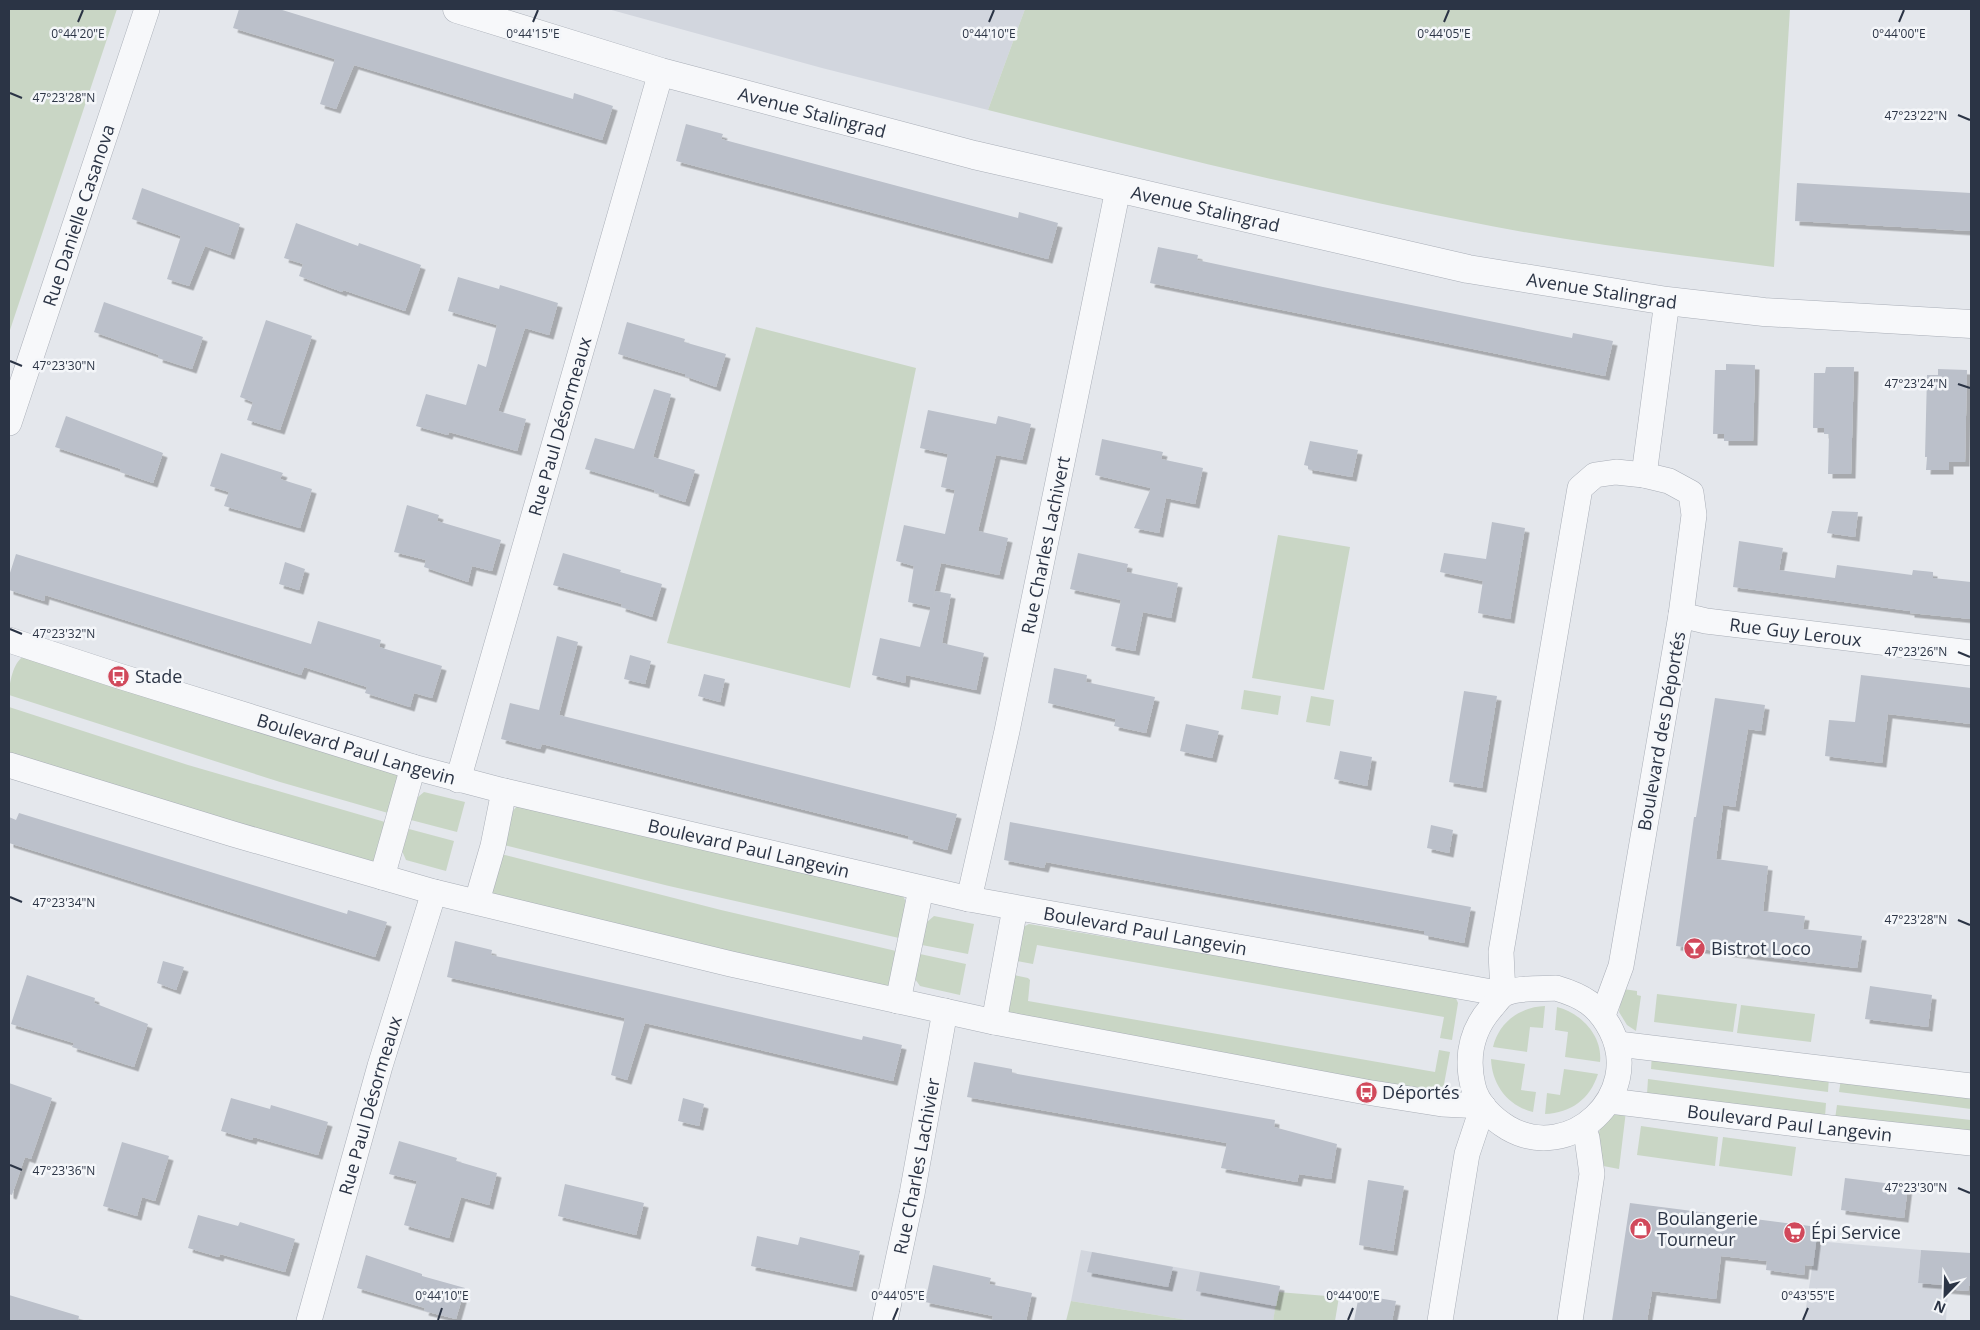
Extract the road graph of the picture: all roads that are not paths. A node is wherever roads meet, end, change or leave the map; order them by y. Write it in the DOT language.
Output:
graph roads {
  1 [pos="147,9"];
  2 [pos="457,9"];
  3 [pos="661,72"];
  4 [pos="1118,189"];
  5 [pos="1667,301"];
  6 [pos="1971,324"];
  7 [pos="9,423"];
  8 [pos="1644,475"];
  9 [pos="1681,615"];
  10 [pos="9,640"];
  11 [pos="1971,653"];
  12 [pos="9,766"];
  13 [pos="413,767"];
  14 [pos="458,780"];
  15 [pos="504,791"];
  16 [pos="382,876"];
  17 [pos="921,889"];
  18 [pos="434,892"];
  19 [pos="968,899"];
  20 [pos="477,901"];
  21 [pos="1014,908"];
  22 [pos="1503,994"];
  23 [pos="898,1002"];
  24 [pos="945,1011"];
  25 [pos="1603,1015"];
  26 [pos="994,1022"];
  27 [pos="1618,1044"];
  28 [pos="1971,1086"];
  29 [pos="1610,1100"];
  30 [pos="1483,1106"];
  31 [pos="1584,1127"];
  32 [pos="1971,1143"];
  33 [pos="309,1321"];
  34 [pos="885,1321"];
  35 [pos="1440,1321"];
  36 [pos="1570,1321"];
  1 -- 7 [label="street, Rue Danielle Casanova"];
  2 -- 3 [label="street, Avenue Stalingrad"];
  3 -- 4 [label="street, Avenue Stalingrad"];
  3 -- 14 [label="street, Rue Paul Désormeaux"];
  4 -- 5 [label="street, Avenue Stalingrad"];
  4 -- 19 [label="street, Rue Charles Lachivert"];
  5 -- 6 [label="street, Avenue Stalingrad"];
  5 -- 8 [label="street"];
  8 -- 9 [label="street, Boulevard des Déportés"];
  8 -- 22 [label="street, Boulevard des Déportés"];
  9 -- 11 [label="street, Rue Guy Leroux"];
  9 -- 25 [label="street, Boulevard des Déportés"];
  10 -- 13 [label="street, Boulevard Paul Langevin"];
  12 -- 16 [label="street"];
  13 -- 14 [label="street, Boulevard Paul Langevin"];
  13 -- 16 [label="street"];
  14 -- 15 [label="street, Boulevard Paul Langevin"];
  15 -- 17 [label="street, Boulevard Paul Langevin"];
  15 -- 20 [label="street"];
  16 -- 18 [label="street"];
  17 -- 19 [label="street, Boulevard Paul Langevin"];
  17 -- 23 [label="street"];
  18 -- 20 [label="street"];
  18 -- 33 [label="street, Rue Paul Désormeaux"];
  19 -- 21 [label="street, Boulevard Paul Langevin"];
  20 -- 23 [label="street"];
  21 -- 22 [label="street, Boulevard Paul Langevin"];
  21 -- 26 [label="street"];
  22 -- 25 [label="street"];
  22 -- 30 [label="street"];
  23 -- 24 [label="street"];
  24 -- 26 [label="street"];
  24 -- 34 [label="street, Rue Charles Lachivier"];
  25 -- 27 [label="street"];
  26 -- 30 [label="street"];
  27 -- 28 [label="street"];
  27 -- 29 [label="street"];
  29 -- 31 [label="street"];
  29 -- 32 [label="street, Boulevard Paul Langevin"];
  30 -- 31 [label="street"];
  30 -- 35 [label="street"];
  31 -- 36 [label="street"];
}
